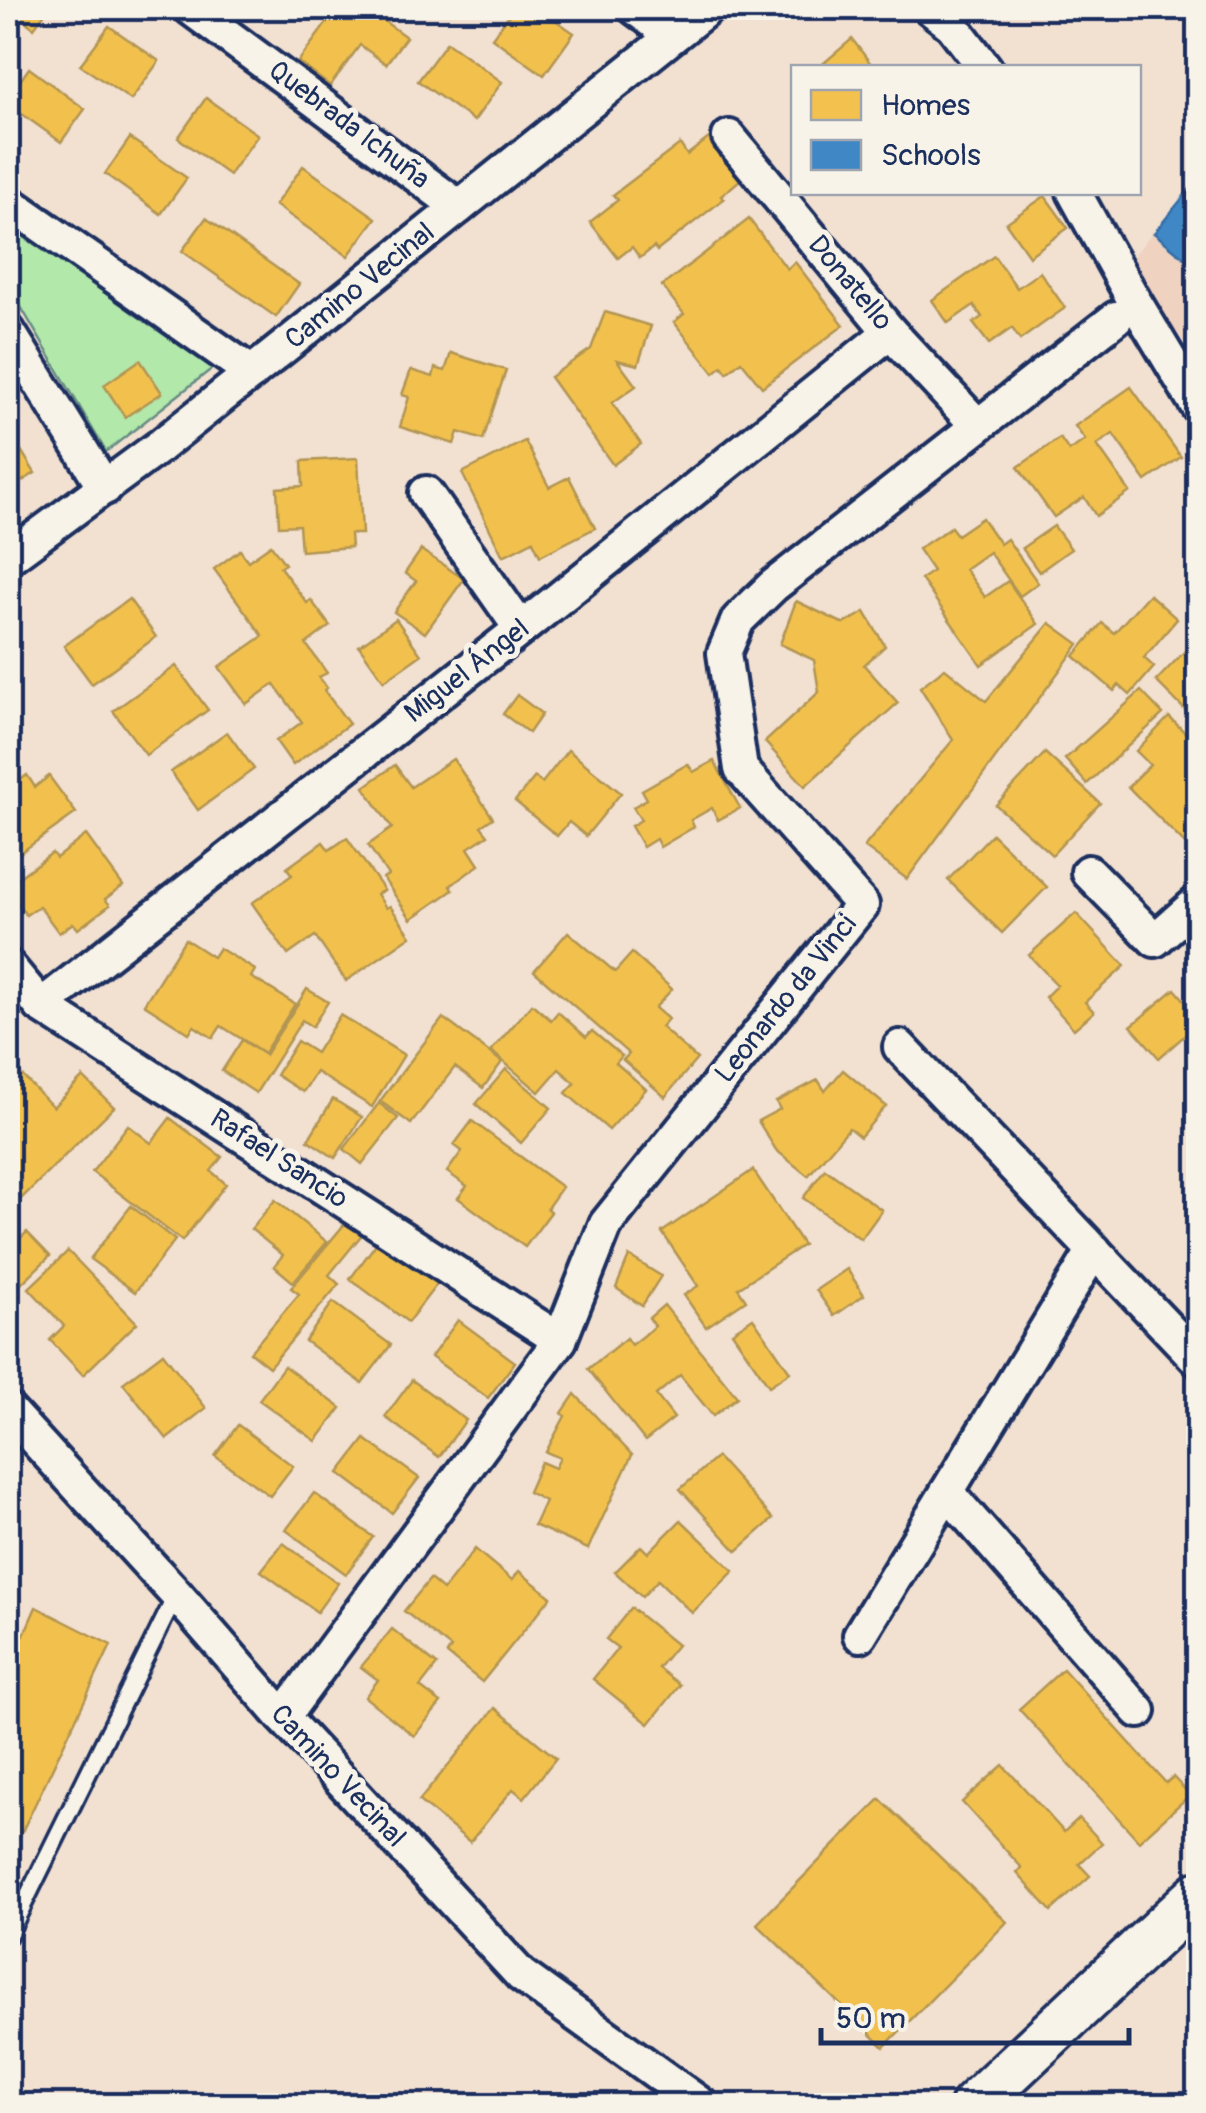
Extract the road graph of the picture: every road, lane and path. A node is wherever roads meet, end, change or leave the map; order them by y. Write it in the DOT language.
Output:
graph roads {
  1 [pos="190,8"];
  2 [pos="634,8"];
  3 [pos="708,8"];
  4 [pos="930,8"];
  5 [pos="672,35"];
  6 [pos="983,65"];
  7 [pos="728,136"];
  8 [pos="1076,195"];
  9 [pos="8,202"];
  10 [pos="459,207"];
  11 [pos="1116,318"];
  12 [pos="8,331"];
  13 [pos="890,332"];
  14 [pos="252,373"];
  15 [pos="1198,407"];
  16 [pos="976,425"];
  17 [pos="104,488"];
  18 [pos="426,493"];
  19 [pos="8,558"];
  20 [pos="521,630"];
  21 [pos="1088,872"];
  22 [pos="1198,902"];
  23 [pos="8,966"];
  24 [pos="40,1006"];
  25 [pos="900,1046"];
  26 [pos="1094,1250"];
  27 [pos="560,1340"];
  28 [pos="1198,1360"];
  29 [pos="8,1410"];
  30 [pos="948,1492"];
  31 [pos="176,1594"];
  32 [pos="860,1635"];
  33 [pos="1139,1711"];
  34 [pos="284,1718"];
  35 [pos="1195,1905"];
  36 [pos="8,1936"];
  37 [pos="703,2106"];
  38 [pos="973,2106"];
  1 -- 10 [label="street, Quebrada Ichuña"];
  2 -- 5 [label="street"];
  3 -- 5 [label="street, Camino Vecinal"];
  4 -- 6 [label="street"];
  5 -- 10 [label="street, Camino Vecinal"];
  7 -- 13 [label="street, Donatello"];
  8 -- 15 [label="street"];
  9 -- 14 [label="street"];
  10 -- 14 [label="street, Camino Vecinal"];
  11 -- 16 [label="street, Leonardo da Vinci"];
  12 -- 17 [label="street"];
  13 -- 16 [label="street, Donatello"];
  13 -- 20 [label="street, Miguel Ángel"];
  14 -- 17 [label="street, Camino Vecinal"];
  16 -- 27 [label="street, Leonardo da Vinci"];
  17 -- 19 [label="street, Camino Vecinal"];
  18 -- 20 [label="street"];
  20 -- 24 [label="street, Miguel Ángel"];
  21 -- 22 [label="street"];
  23 -- 24 [label="street, Rafael Sancio"];
  24 -- 27 [label="street, Rafael Sancio"];
  25 -- 26 [label="street"];
  26 -- 28 [label="street"];
  26 -- 30 [label="street"];
  27 -- 34 [label="street, Leonardo da Vinci"];
  29 -- 31 [label="street, Camino Vecinal"];
  30 -- 32 [label="street"];
  30 -- 33 [label="street"];
  31 -- 34 [label="street, Camino Vecinal"];
  31 -- 36 [label="lane"];
  34 -- 37 [label="street, Camino Vecinal"];
  35 -- 38 [label="main road"];
}
